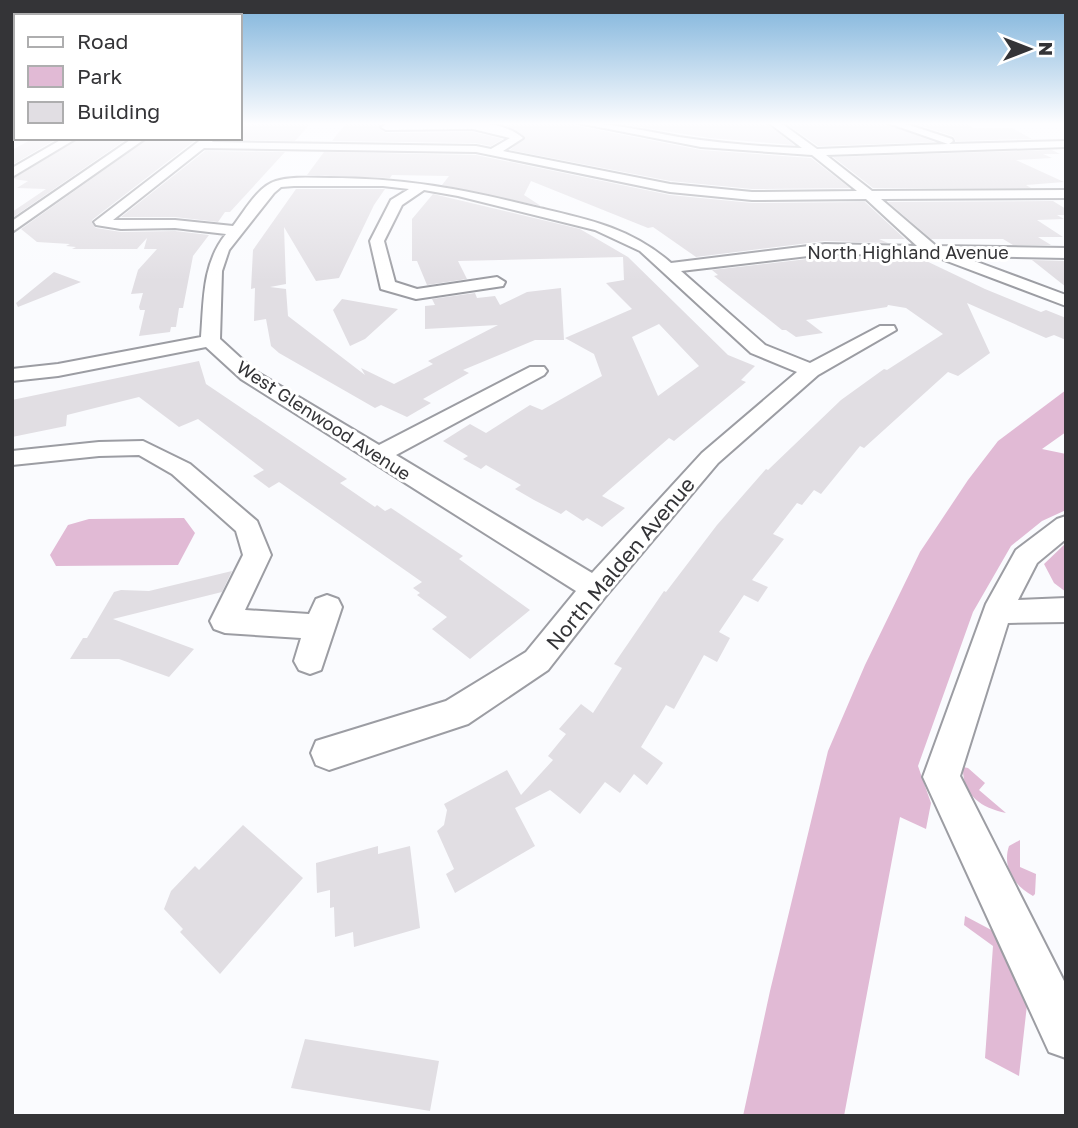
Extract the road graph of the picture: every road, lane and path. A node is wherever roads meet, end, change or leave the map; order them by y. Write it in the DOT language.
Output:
graph roads {
  1 [pos="87,176"];
  2 [pos="162,176"];
  3 [pos="609,176"];
  4 [pos="844,176"];
  5 [pos="422,186"];
  6 [pos="1066,194"];
  7 [pos="869,196"];
  8 [pos="23,206"];
  9 [pos="44,206"];
  10 [pos="12,228"];
  11 [pos="236,230"];
  12 [pos="931,250"];
  13 [pos="992,252"];
  14 [pos="1066,253"];
  15 [pos="667,268"];
  16 [pos="991,273"];
  17 [pos="497,282"];
  18 [pos="1066,301"];
  19 [pos="887,330"];
  20 [pos="210,341"];
  21 [pos="537,371"];
  22 [pos="811,371"];
  23 [pos="12,375"];
  24 [pos="377,456"];
  25 [pos="12,458"];
  26 [pos="1066,525"];
  27 [pos="595,589"];
  28 [pos="1066,610"];
  29 [pos="997,612"];
  30 [pos="310,661"];
  31 [pos="329,753"];
  32 [pos="1066,1035"];
  1 -- 9 [label="street"];
  2 -- 11 [label="street"];
  3 -- 7 [label="street"];
  4 -- 7 [label="street"];
  5 -- 11 [label="street"];
  5 -- 15 [label="street"];
  5 -- 17 [label="street"];
  6 -- 7 [label="street"];
  7 -- 12 [label="street"];
  8 -- 9 [label="street"];
  9 -- 10 [label="street"];
  11 -- 20 [label="street"];
  12 -- 13 [label="street, North Highland Avenue"];
  12 -- 15 [label="street, North Highland Avenue"];
  12 -- 16 [label="street"];
  13 -- 14 [label="street, North Highland Avenue"];
  13 -- 16 [label="street"];
  15 -- 22 [label="street"];
  16 -- 18 [label="street"];
  19 -- 22 [label="street, North Malden Avenue"];
  20 -- 23 [label="street"];
  20 -- 24 [label="street, West Glenwood Avenue"];
  21 -- 24 [label="street"];
  22 -- 27 [label="street, North Malden Avenue"];
  24 -- 27 [label="street, West Glenwood Avenue"];
  25 -- 30 [label="street"];
  26 -- 29 [label="street"];
  27 -- 31 [label="street, North Malden Avenue"];
  28 -- 29 [label="street"];
  29 -- 32 [label="street"];
}
